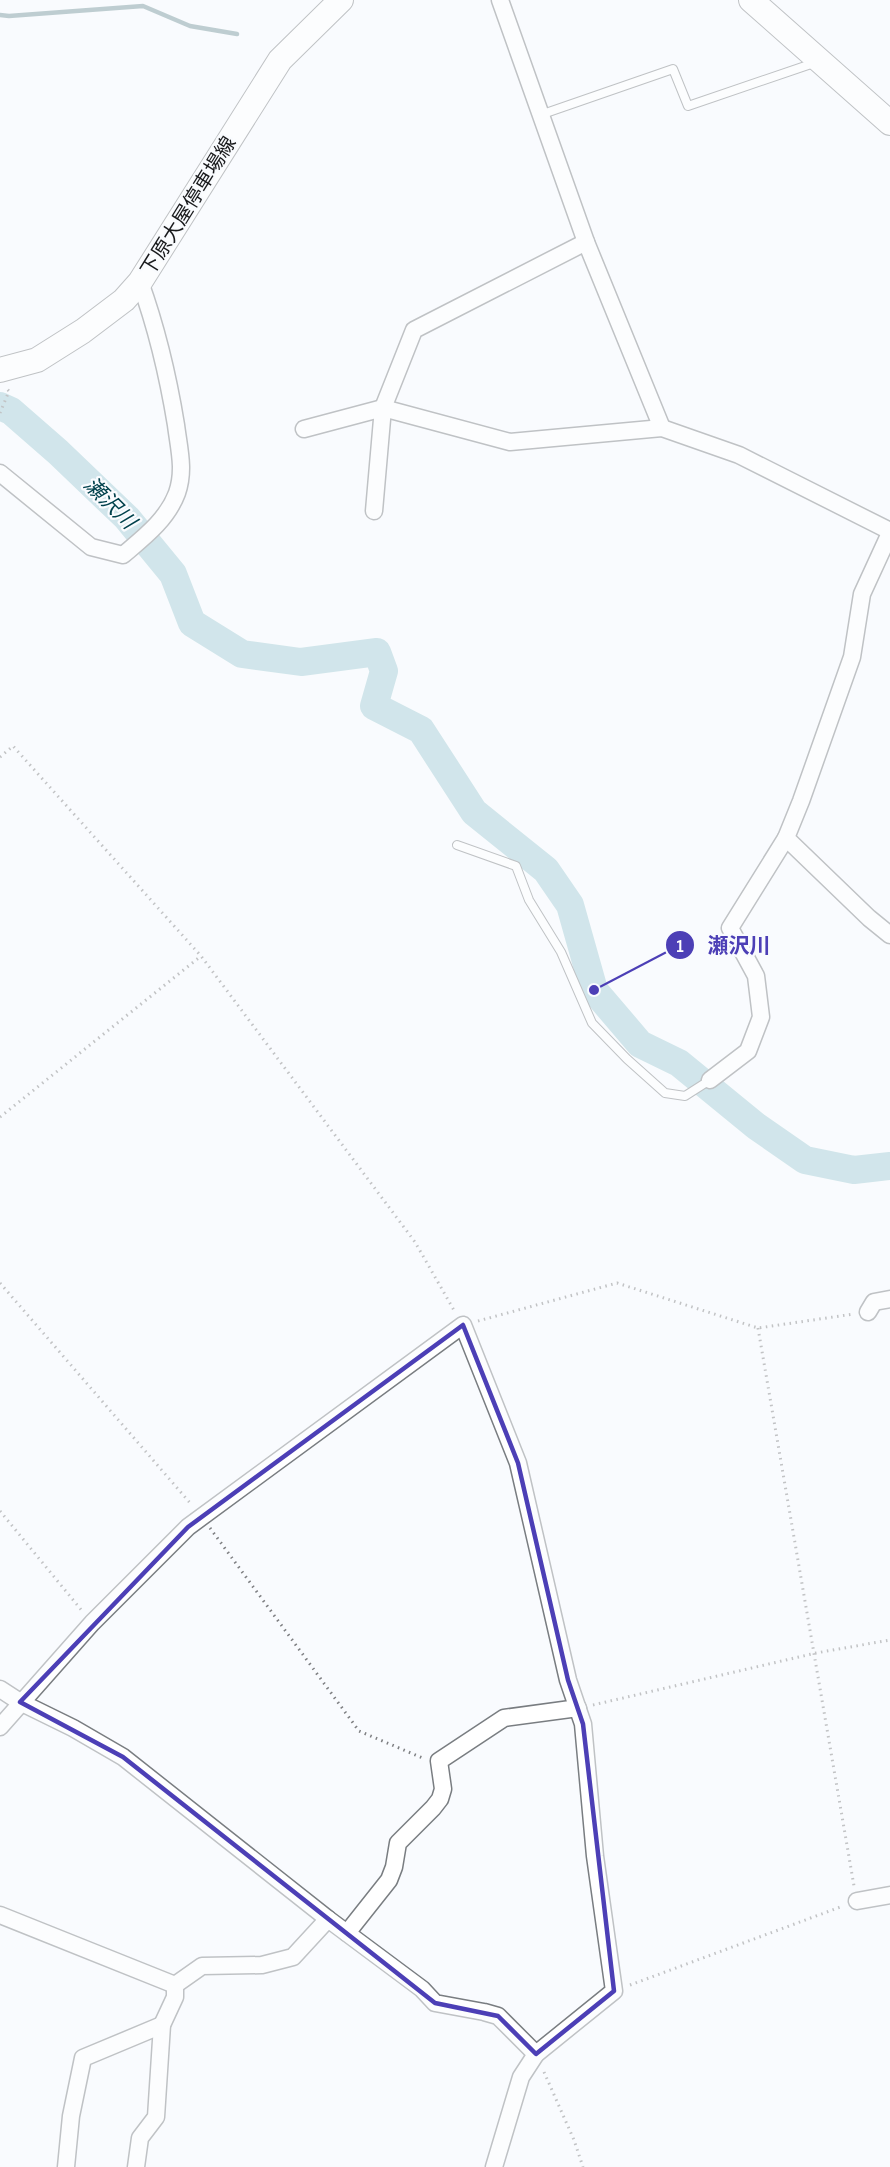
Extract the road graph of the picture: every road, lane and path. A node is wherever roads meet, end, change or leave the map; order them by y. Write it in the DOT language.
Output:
graph roads {
  1 [pos="340,0"];
  2 [pos="500,0"];
  3 [pos="751,0"];
  4 [pos="820,61"];
  5 [pos="540,115"];
  6 [pos="890,123"];
  7 [pos="586,242"];
  8 [pos="140,282"];
  9 [pos="0,370"];
  10 [pos="0,384"];
  11 [pos="383,408"];
  12 [pos="0,413"];
  13 [pos="662,428"];
  14 [pos="304,429"];
  15 [pos="0,473"];
  16 [pos="374,511"];
  17 [pos="890,532"];
  18 [pos="0,757"];
  19 [pos="786,838"];
  20 [pos="457,845"];
  21 [pos="890,935"];
  22 [pos="201,956"];
  23 [pos="710,1080"];
  24 [pos="0,1117"];
  25 [pos="0,1283"];
  26 [pos="890,1299"];
  27 [pos="868,1311"];
  28 [pos="463,1325"];
  29 [pos="758,1328"];
  30 [pos="0,1511"];
  31 [pos="202,1517"];
  32 [pos="92,1623"];
  33 [pos="890,1640"];
  34 [pos="816,1653"];
  35 [pos="0,1689"];
  36 [pos="20,1702"];
  37 [pos="578,1708"];
  38 [pos="0,1726"];
  39 [pos="439,1761"];
  40 [pos="890,1895"];
  41 [pos="857,1901"];
  42 [pos="0,1915"];
  43 [pos="328,1919"];
  44 [pos="347,1933"];
  45 [pos="175,1985"];
  46 [pos="614,1991"];
  47 [pos="162,2025"];
  48 [pos="536,2054"];
  49 [pos="66,2167"];
  50 [pos="136,2167"];
  51 [pos="494,2167"];
  52 [pos="583,2167"];
  1 -- 8 [label="main road, 下原大屋停車場線"];
  2 -- 5 [label="street"];
  3 -- 4 [label="main road"];
  4 -- 5 [label="lane"];
  4 -- 6 [label="main road"];
  5 -- 7 [label="street"];
  7 -- 11 [label="street"];
  7 -- 13 [label="street"];
  8 -- 9 [label="main road, 下原大屋停車場線"];
  8 -- 15 [label="street"];
  10 -- 12 [label="path"];
  11 -- 13 [label="street"];
  11 -- 14 [label="street"];
  11 -- 16 [label="street"];
  13 -- 17 [label="street"];
  17 -- 19 [label="street"];
  18 -- 22 [label="path"];
  19 -- 21 [label="street"];
  19 -- 23 [label="street"];
  20 -- 23 [label="lane"];
  22 -- 24 [label="path"];
  22 -- 28 [label="path"];
  25 -- 31 [label="path"];
  26 -- 27 [label="street"];
  27 -- 29 [label="path"];
  28 -- 29 [label="path"];
  28 -- 31 [label="street"];
  28 -- 37 [label="street"];
  29 -- 34 [label="path"];
  30 -- 32 [label="path"];
  31 -- 32 [label="street"];
  31 -- 39 [label="path"];
  32 -- 36 [label="street"];
  33 -- 34 [label="path"];
  34 -- 37 [label="path"];
  34 -- 41 [label="path"];
  35 -- 36 [label="street"];
  36 -- 38 [label="street"];
  36 -- 43 [label="street"];
  37 -- 39 [label="street"];
  37 -- 46 [label="street"];
  39 -- 44 [label="street"];
  40 -- 41 [label="street"];
  41 -- 46 [label="path"];
  42 -- 45 [label="street"];
  43 -- 44 [label="street"];
  43 -- 45 [label="street"];
  44 -- 48 [label="street"];
  45 -- 47 [label="street"];
  46 -- 48 [label="street"];
  47 -- 49 [label="street"];
  47 -- 50 [label="street"];
  48 -- 51 [label="street"];
  48 -- 52 [label="path"];
}
